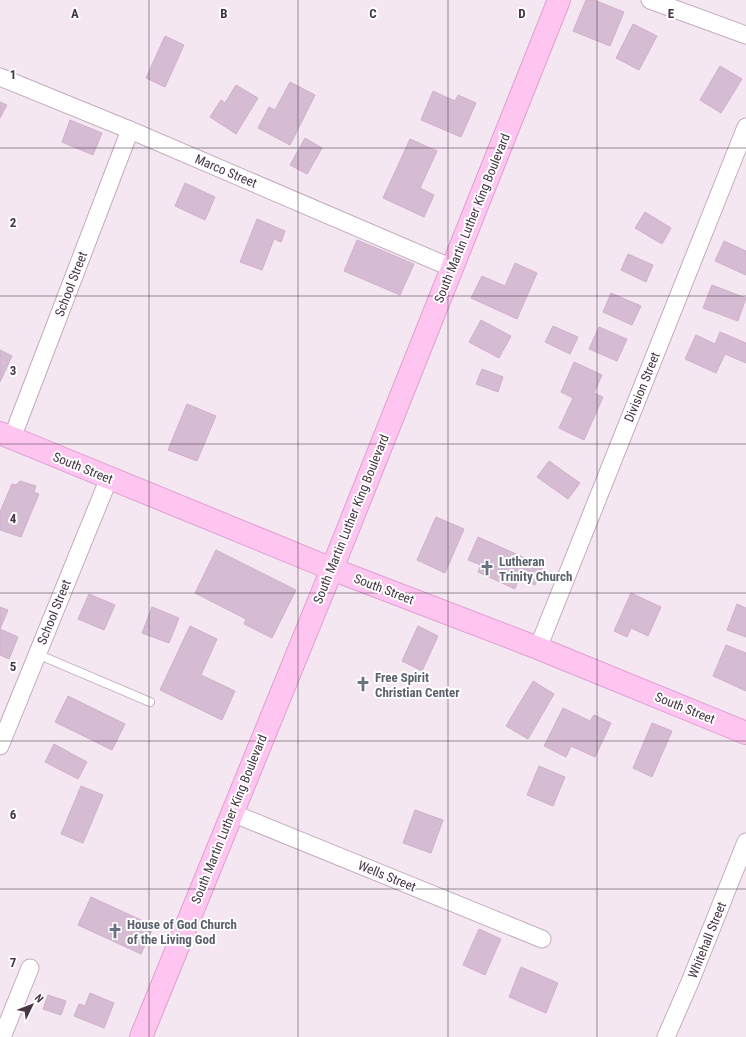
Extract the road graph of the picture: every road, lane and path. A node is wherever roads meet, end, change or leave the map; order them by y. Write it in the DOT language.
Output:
graph roads {
  1 [pos="559,0"];
  2 [pos="650,0"];
  3 [pos="746,35"];
  4 [pos="0,77"];
  5 [pos="746,127"];
  6 [pos="130,130"];
  7 [pos="452,268"];
  8 [pos="6,436"];
  9 [pos="109,478"];
  10 [pos="332,569"];
  11 [pos="538,648"];
  12 [pos="37,654"];
  13 [pos="150,702"];
  14 [pos="746,733"];
  15 [pos="0,746"];
  16 [pos="232,813"];
  17 [pos="746,842"];
  18 [pos="542,939"];
  19 [pos="30,968"];
  20 [pos="2,1037"];
  21 [pos="141,1037"];
  22 [pos="666,1037"];
  1 -- 7 [label="street, South Martin Luther King Boulevard"];
  2 -- 3 [label="street"];
  4 -- 6 [label="street, Marco Street"];
  5 -- 11 [label="street, Division Street"];
  6 -- 7 [label="street, Marco Street"];
  6 -- 8 [label="street, School Street"];
  7 -- 10 [label="street, South Martin Luther King Boulevard"];
  8 -- 9 [label="street, South Street"];
  9 -- 10 [label="street, South Street"];
  9 -- 12 [label="street, School Street"];
  10 -- 11 [label="street, South Street"];
  10 -- 16 [label="street, South Martin Luther King Boulevard"];
  11 -- 14 [label="street, South Street"];
  12 -- 13 [label="lane"];
  12 -- 15 [label="street, School Street"];
  16 -- 18 [label="street, Wells Street"];
  16 -- 21 [label="street, South Martin Luther King Boulevard"];
  17 -- 22 [label="street, Whitehall Street"];
  19 -- 20 [label="street"];
}
